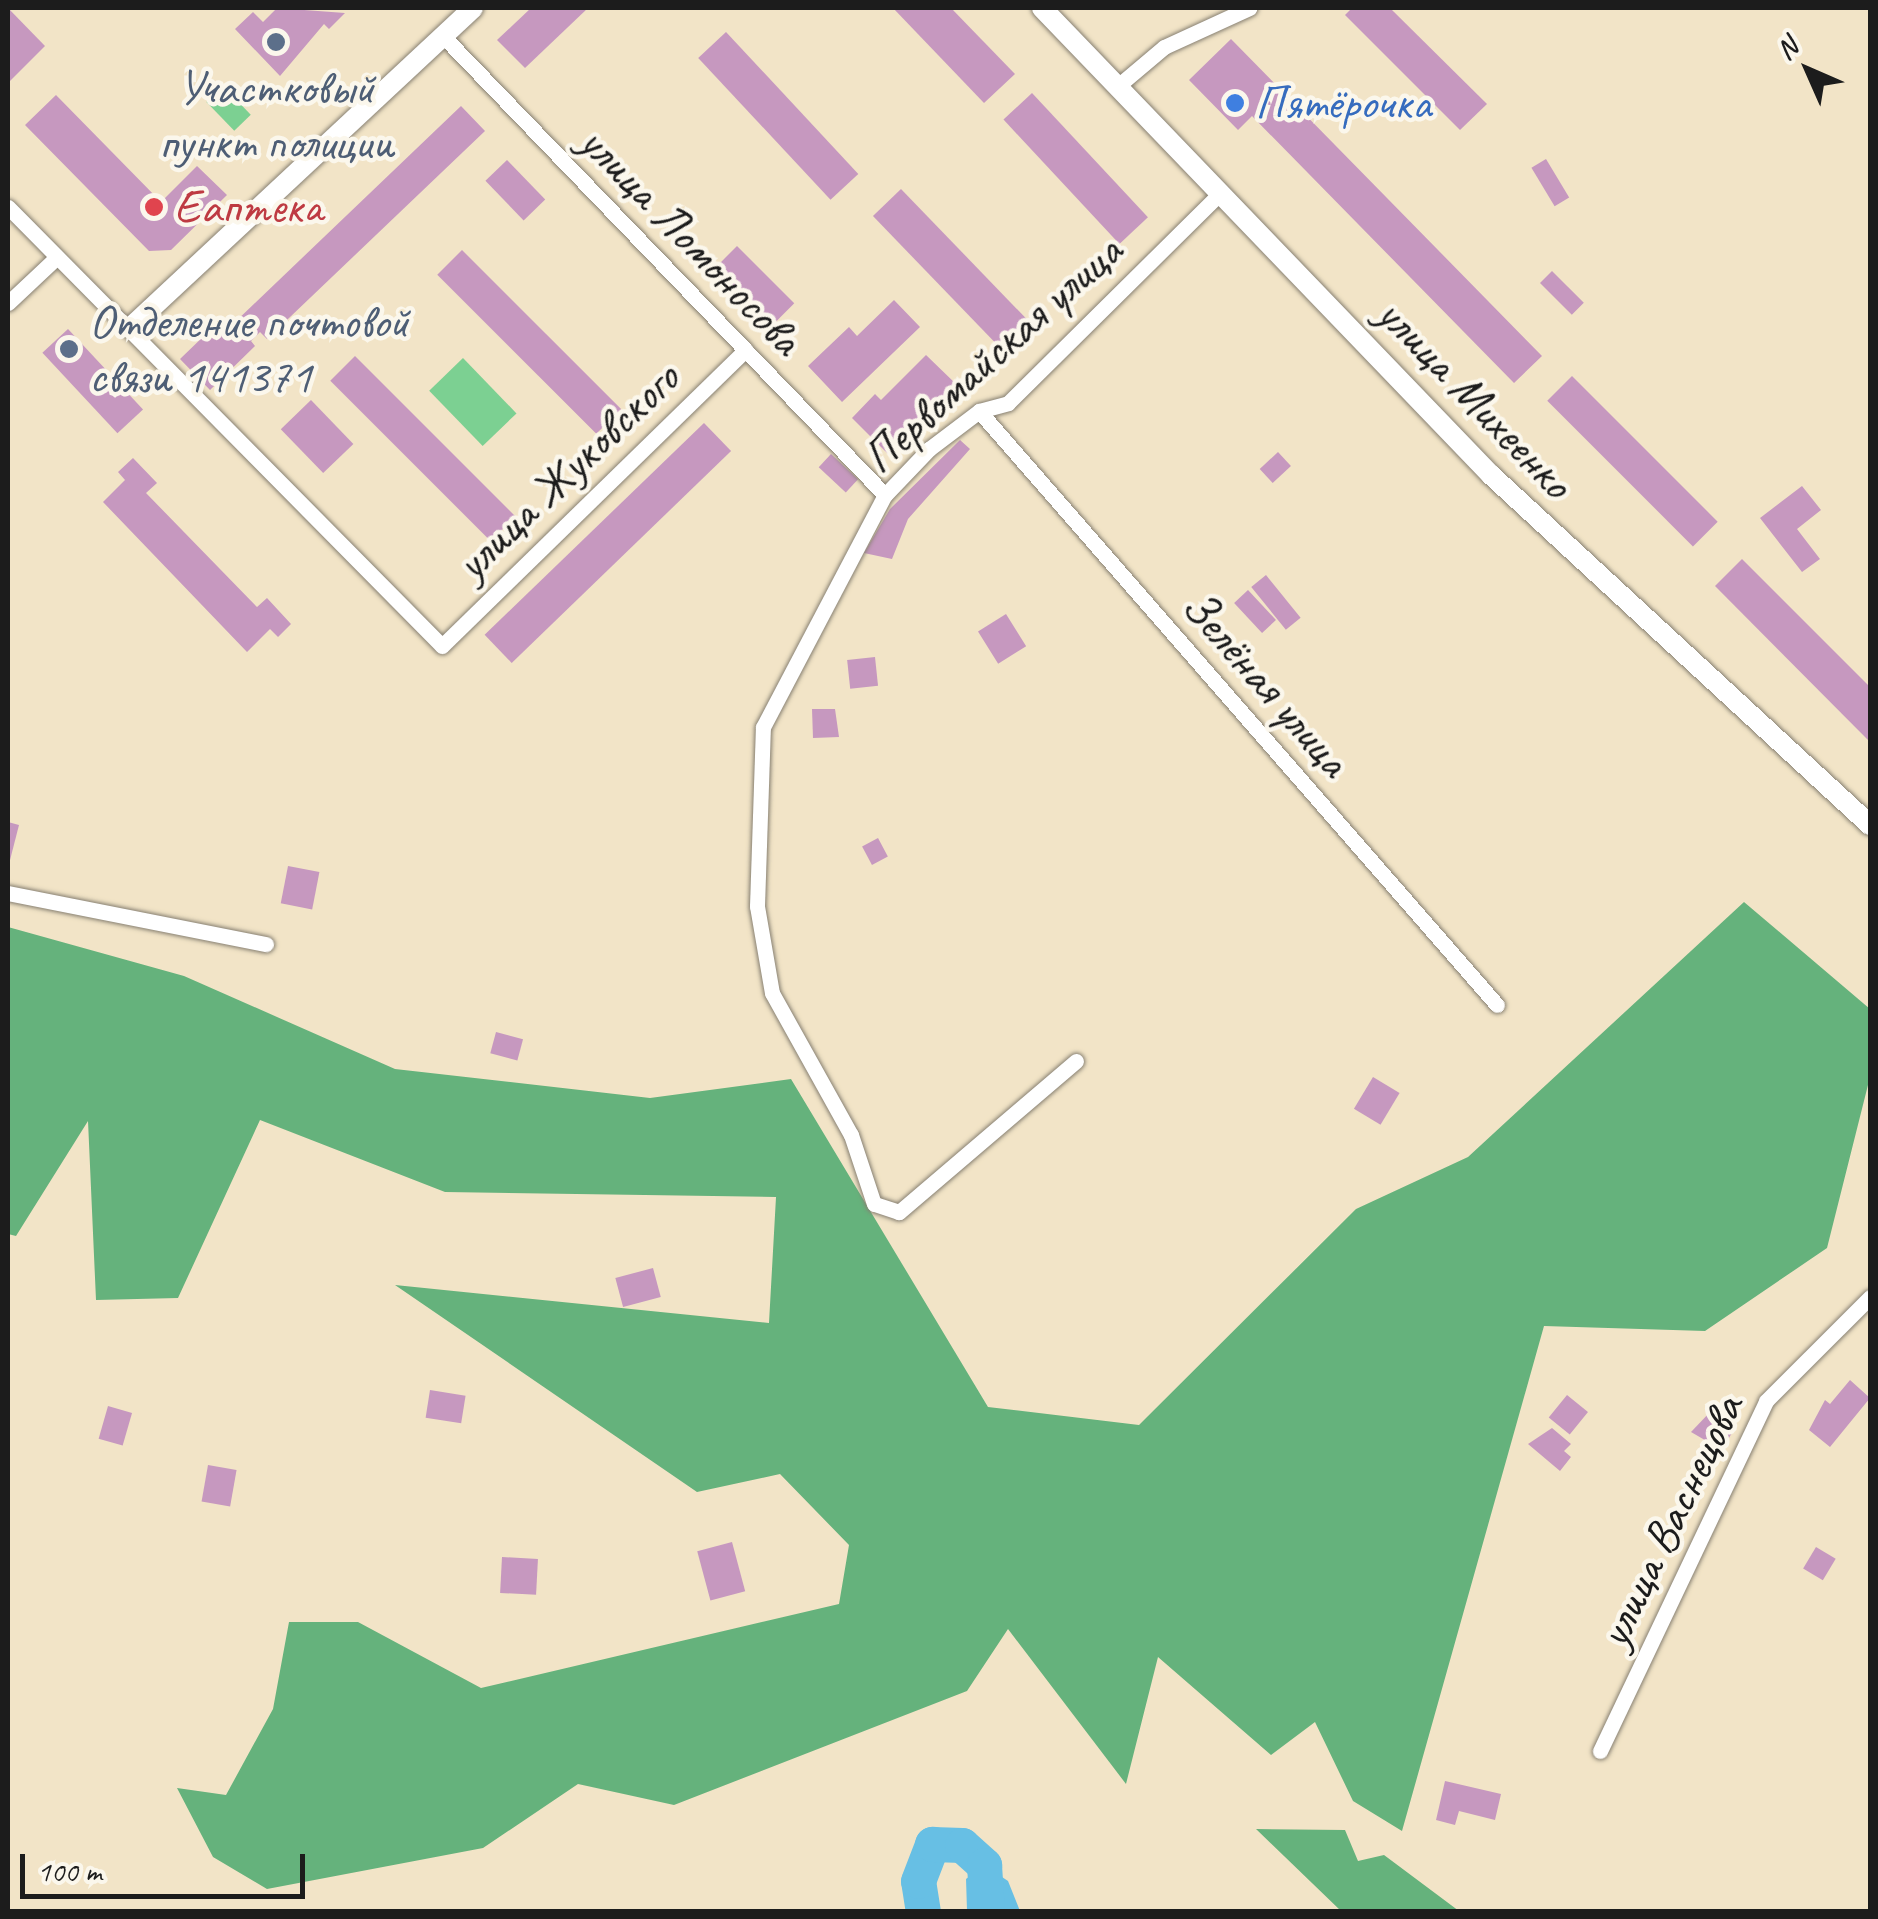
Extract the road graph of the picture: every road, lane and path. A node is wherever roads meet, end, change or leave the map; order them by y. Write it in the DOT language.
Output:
graph roads {
  1 [pos="473,8"];
  2 [pos="1042,8"];
  3 [pos="1249,8"];
  4 [pos="443,36"];
  5 [pos="1118,85"];
  6 [pos="1221,192"];
  7 [pos="8,207"];
  8 [pos="56,258"];
  9 [pos="8,303"];
  10 [pos="130,328"];
  11 [pos="745,350"];
  12 [pos="979,410"];
  13 [pos="885,495"];
  14 [pos="1870,825"];
  15 [pos="8,893"];
  16 [pos="266,944"];
  17 [pos="1497,1005"];
  18 [pos="1076,1061"];
  19 [pos="1870,1296"];
  20 [pos="1600,1751"];
  1 -- 4 [label="street"];
  2 -- 5 [label="street, улица Михеенко"];
  3 -- 5 [label="street"];
  4 -- 10 [label="street"];
  4 -- 11 [label="street, улица Ломоносова"];
  5 -- 6 [label="street, улица Михеенко"];
  6 -- 12 [label="street, Первомайская улица"];
  6 -- 14 [label="street, улица Михеенко"];
  7 -- 8 [label="street"];
  8 -- 9 [label="street"];
  8 -- 10 [label="street"];
  10 -- 11 [label="street, улица Жуковского"];
  11 -- 13 [label="street, улица Ломоносова"];
  12 -- 13 [label="street, Первомайская улица"];
  12 -- 17 [label="street, Зелёная улица"];
  13 -- 18 [label="street, Первомайская улица"];
  15 -- 16 [label="street"];
  19 -- 20 [label="street, улица Васнецова"];
}
